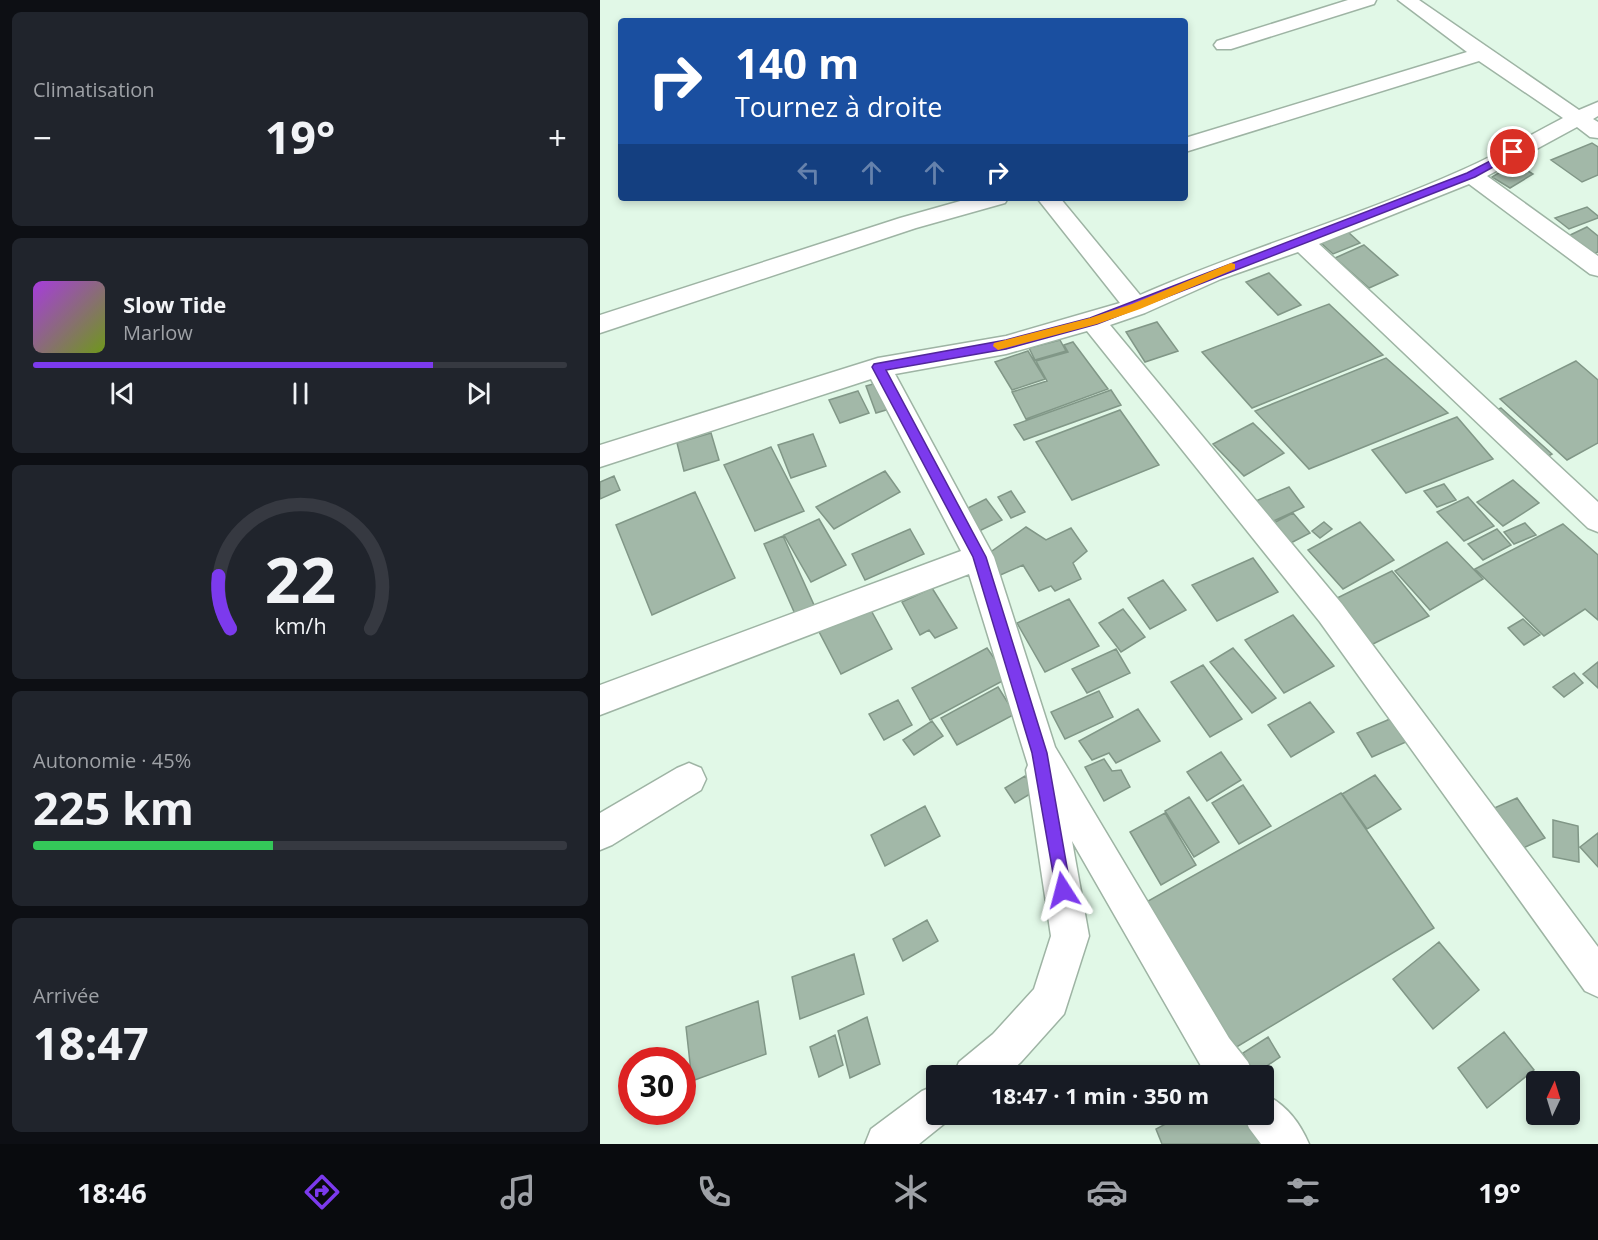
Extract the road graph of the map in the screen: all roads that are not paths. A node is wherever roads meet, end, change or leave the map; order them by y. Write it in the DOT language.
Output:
graph roads {
  1 [pos="1367,0"];
  2 [pos="1407,0"];
  3 [pos="1224,45"];
  4 [pos="1482,54"];
  5 [pos="1587,113"];
  6 [pos="1598,132"];
  7 [pos="1188,144"];
  8 [pos="1471,175"];
  9 [pos="987,201"];
  10 [pos="1050,201"];
  11 [pos="1302,242"];
  12 [pos="1598,268"];
  13 [pos="1136,307"];
  14 [pos="1093,321"];
  15 [pos="600,324"];
  16 [pos="878,367"];
  17 [pos="600,456"];
  18 [pos="1598,520"];
  19 [pos="979,557"];
  20 [pos="600,700"];
  21 [pos="1040,753"];
  22 [pos="689,779"];
  23 [pos="600,833"];
  24 [pos="1598,978"];
  25 [pos="986,1065"];
  26 [pos="1225,1065"];
  27 [pos="926,1113"];
  28 [pos="1272,1125"];
  29 [pos="886,1144"];
  30 [pos="1288,1144"];
  1 -- 3 [label="street"];
  2 -- 4 [label="street"];
  4 -- 5 [label="street"];
  4 -- 7 [label="street"];
  5 -- 6 [label="street"];
  5 -- 8 [label="street"];
  8 -- 11 [label="street"];
  8 -- 12 [label="street"];
  9 -- 15 [label="street"];
  10 -- 13 [label="street"];
  11 -- 13 [label="street"];
  11 -- 18 [label="street"];
  13 -- 14 [label="street"];
  14 -- 16 [label="street"];
  14 -- 24 [label="street"];
  16 -- 17 [label="street"];
  16 -- 19 [label="street"];
  19 -- 20 [label="street"];
  19 -- 21 [label="street"];
  21 -- 25 [label="street"];
  21 -- 26 [label="street"];
  22 -- 23 [label="street"];
  27 -- 29 [label="street"];
  28 -- 30 [label="street"];
}
